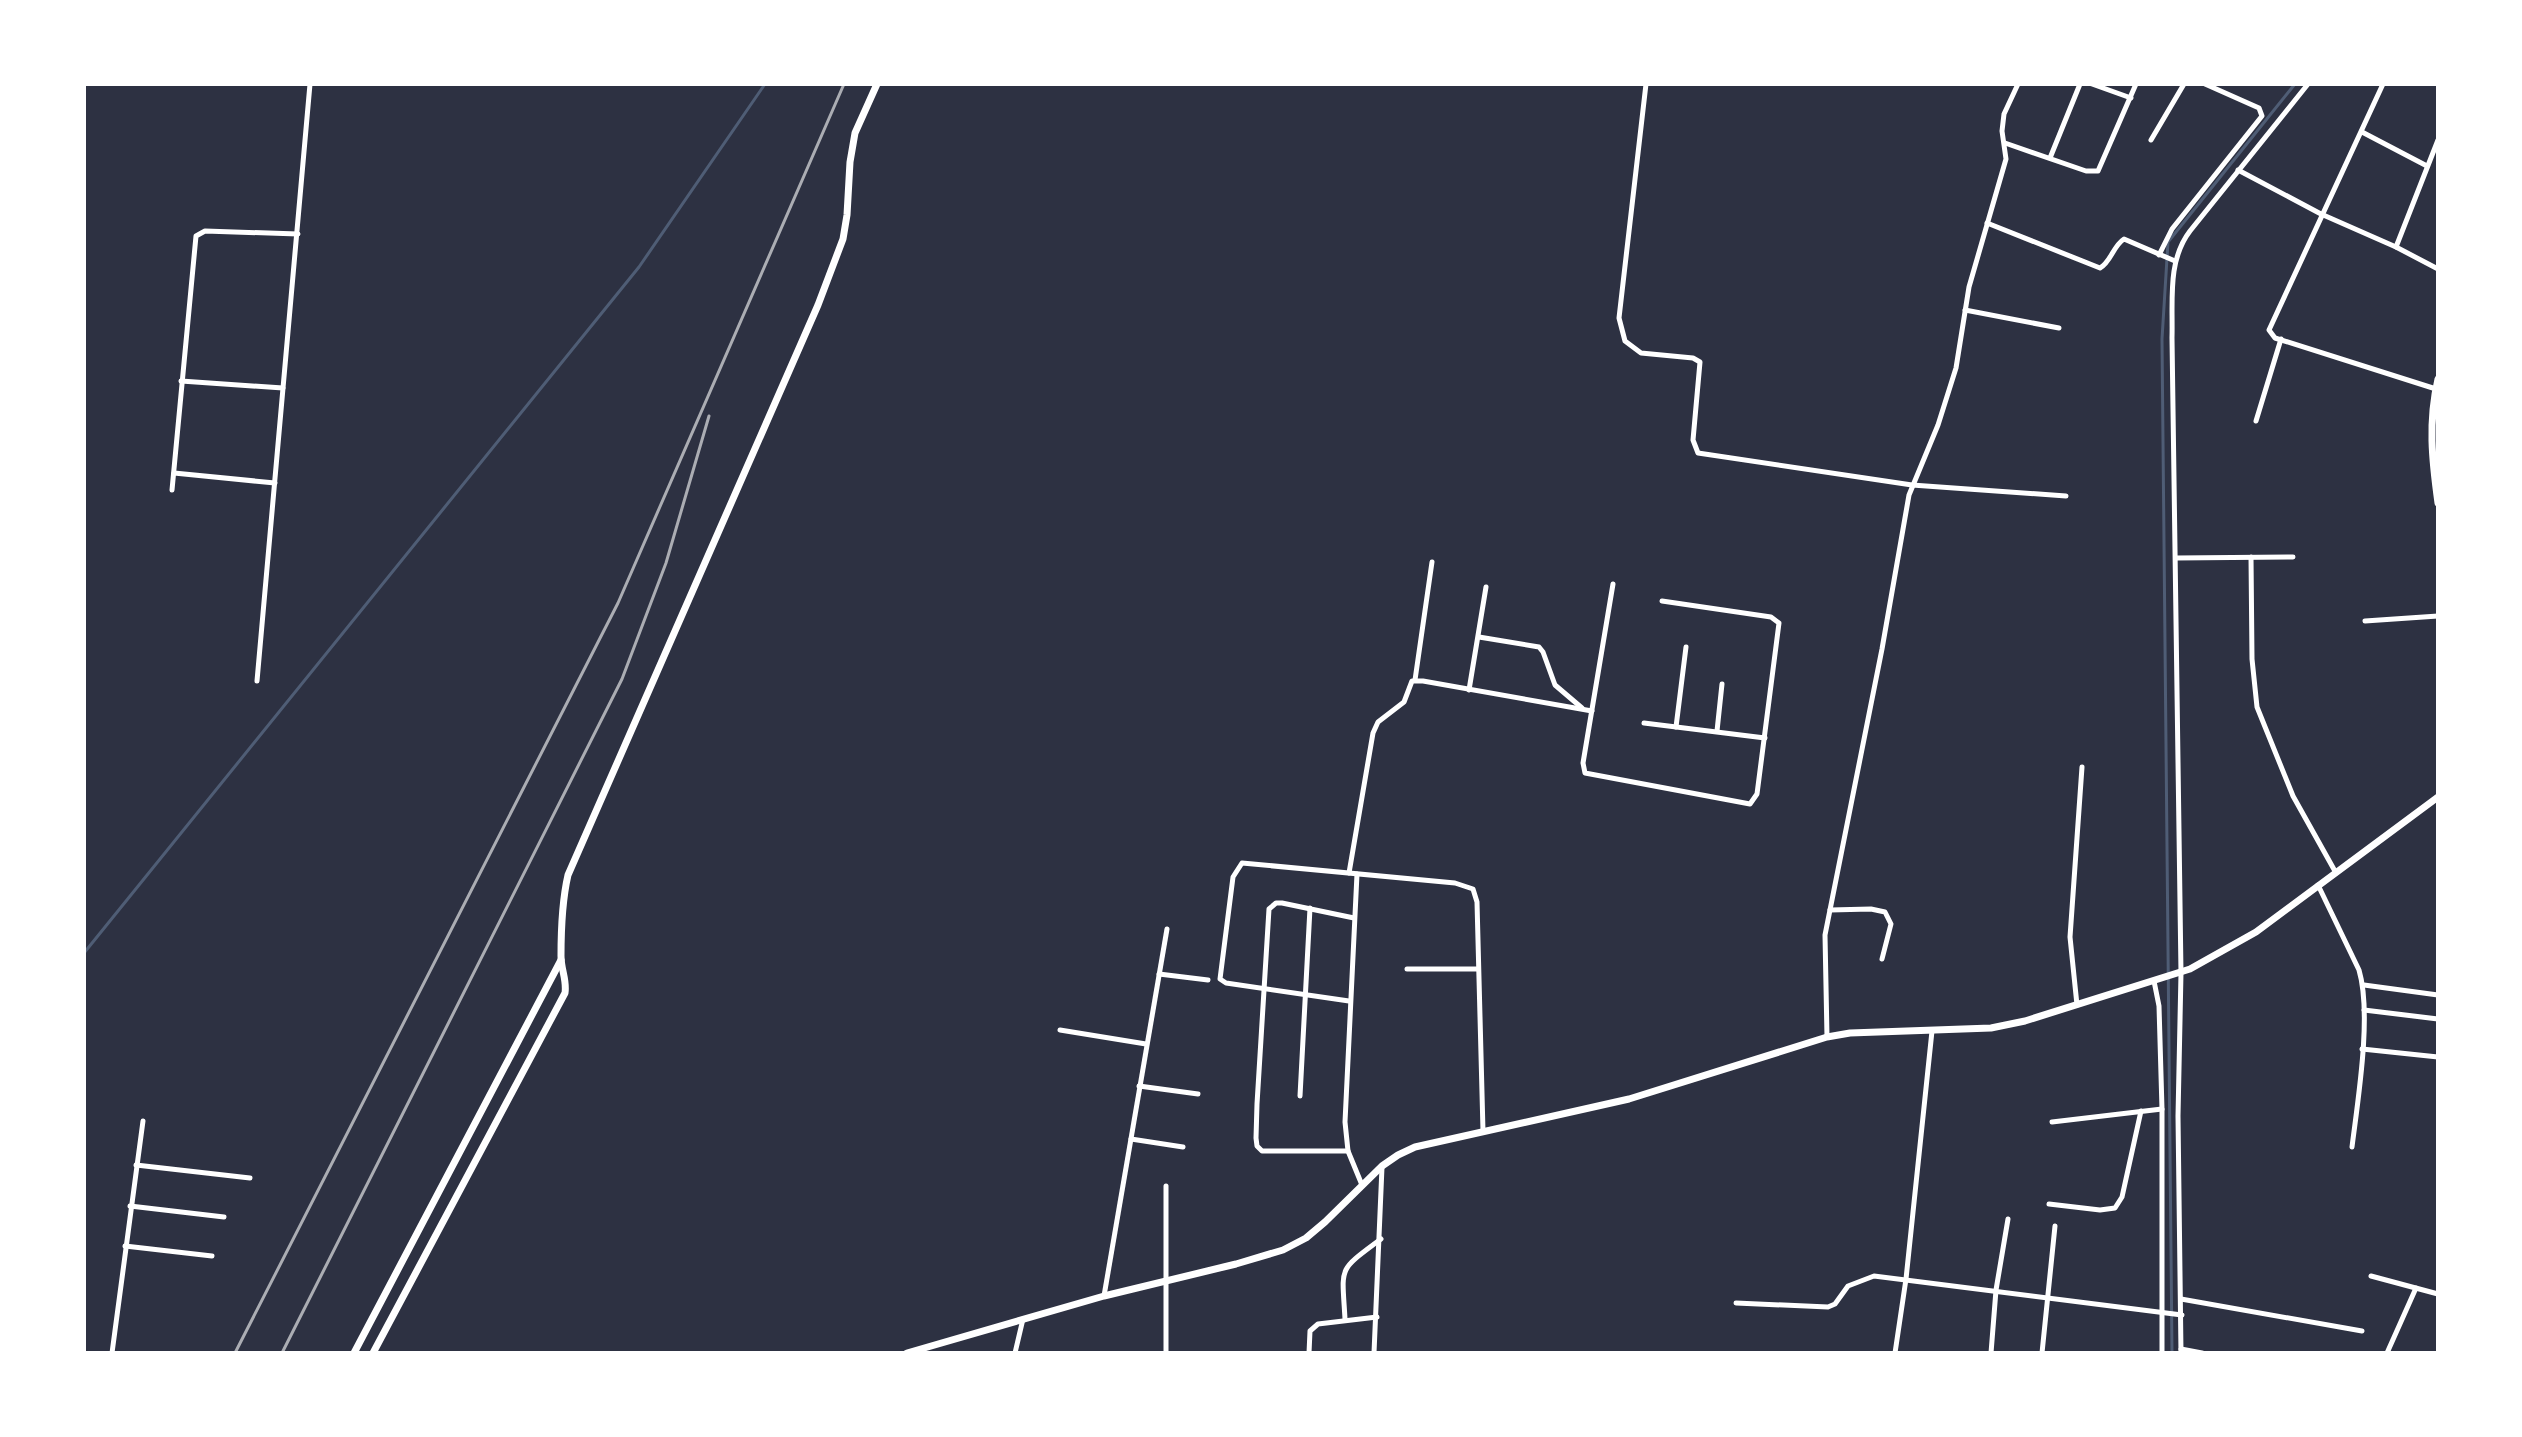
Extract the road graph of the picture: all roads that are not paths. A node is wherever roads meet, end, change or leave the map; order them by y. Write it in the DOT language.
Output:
graph roads {
  1 [pos="310,84"];
  2 [pos="877,84"];
  3 [pos="1646,84"];
  4 [pos="2018,84"];
  5 [pos="2080,84"];
  6 [pos="2092,84"];
  7 [pos="2136,84"];
  8 [pos="2184,84"];
  9 [pos="2205,84"];
  10 [pos="2308,84"];
  11 [pos="2383,84"];
  12 [pos="2131,98"];
  13 [pos="2362,132"];
  14 [pos="2151,140"];
  15 [pos="2438,140"];
  16 [pos="2005,143"];
  17 [pos="2050,158"];
  18 [pos="2427,166"];
  19 [pos="2238,170"];
  20 [pos="2321,214"];
  21 [pos="1987,223"];
  22 [pos="298,234"];
  23 [pos="2396,247"];
  24 [pos="2166,259"];
  25 [pos="2438,269"];
  26 [pos="1965,310"];
  27 [pos="2059,328"];
  28 [pos="2281,339"];
  29 [pos="2438,379"];
  30 [pos="181,381"];
  31 [pos="284,388"];
  32 [pos="2436,389"];
  33 [pos="2256,421"];
  34 [pos="174,473"];
  35 [pos="275,483"];
  36 [pos="1912,485"];
  37 [pos="172,490"];
  38 [pos="2066,496"];
  39 [pos="2438,503"];
  40 [pos="2251,557"];
  41 [pos="2293,557"];
  42 [pos="2176,558"];
  43 [pos="1432,562"];
  44 [pos="1613,584"];
  45 [pos="1486,587"];
  46 [pos="1662,601"];
  47 [pos="2438,616"];
  48 [pos="2365,621"];
  49 [pos="1479,637"];
  50 [pos="1686,647"];
  51 [pos="1415,680"];
  52 [pos="257,681"];
  53 [pos="1722,684"];
  54 [pos="1469,690"];
  55 [pos="1589,711"];
  56 [pos="1644,723"];
  57 [pos="1676,727"];
  58 [pos="1717,731"];
  59 [pos="1765,738"];
  60 [pos="2082,767"];
  61 [pos="2438,797"];
  62 [pos="1349,873"];
  63 [pos="2336,873"];
  64 [pos="1357,874"];
  65 [pos="2318,885"];
  66 [pos="1310,908"];
  67 [pos="1830,910"];
  68 [pos="1354,918"];
  69 [pos="1167,929"];
  70 [pos="1882,959"];
  71 [pos="561,960"];
  72 [pos="1407,969"];
  73 [pos="1478,969"];
  74 [pos="1159,974"];
  75 [pos="2176,974"];
  76 [pos="1208,980"];
  77 [pos="2156,980"];
  78 [pos="2364,985"];
  79 [pos="1262,989"];
  80 [pos="1306,995"];
  81 [pos="2438,995"];
  82 [pos="1349,1001"];
  83 [pos="2077,1005"];
  84 [pos="2364,1010"];
  85 [pos="2438,1019"];
  86 [pos="1060,1030"];
  87 [pos="1932,1031"];
  88 [pos="1827,1037"];
  89 [pos="1146,1044"];
  90 [pos="2362,1049"];
  91 [pos="2438,1057"];
  92 [pos="1139,1086"];
  93 [pos="1198,1094"];
  94 [pos="1300,1096"];
  95 [pos="2162,1109"];
  96 [pos="2141,1111"];
  97 [pos="143,1121"];
  98 [pos="2052,1122"];
  99 [pos="1483,1131"];
  100 [pos="1131,1139"];
  101 [pos="1183,1147"];
  102 [pos="2352,1147"];
  103 [pos="1348,1151"];
  104 [pos="136,1165"];
  105 [pos="1382,1166"];
  106 [pos="250,1178"];
  107 [pos="1166,1186"];
  108 [pos="1362,1186"];
  109 [pos="2049,1204"];
  110 [pos="130,1206"];
  111 [pos="224,1217"];
  112 [pos="2008,1219"];
  113 [pos="2055,1226"];
  114 [pos="1381,1239"];
  115 [pos="125,1246"];
  116 [pos="212,1256"];
  117 [pos="2371,1276"];
  118 [pos="1906,1279"];
  119 [pos="1165,1280"];
  120 [pos="2416,1288"];
  121 [pos="1996,1290"];
  122 [pos="2438,1294"];
  123 [pos="1104,1296"];
  124 [pos="2049,1299"];
  125 [pos="2181,1299"];
  126 [pos="1736,1303"];
  127 [pos="2172,1314"];
  128 [pos="1377,1317"];
  129 [pos="1024,1318"];
  130 [pos="1345,1319"];
  131 [pos="2362,1331"];
  132 [pos="2181,1351"];
  133 [pos="112,1353"];
  134 [pos="354,1353"];
  135 [pos="373,1353"];
  136 [pos="907,1353"];
  137 [pos="1015,1353"];
  138 [pos="1166,1353"];
  139 [pos="1309,1353"];
  140 [pos="1374,1353"];
  141 [pos="1895,1353"];
  142 [pos="1991,1353"];
  143 [pos="2042,1353"];
  144 [pos="2162,1353"];
  145 [pos="2202,1353"];
  146 [pos="2387,1353"];
  1 -- 22 [label="street"];
  2 -- 71 [label="main road"];
  3 -- 36 [label="street"];
  4 -- 16 [label="street"];
  5 -- 17 [label="street"];
  6 -- 12 [label="street"];
  7 -- 12 [label="street"];
  8 -- 14 [label="street"];
  9 -- 24 [label="street"];
  10 -- 19 [label="street"];
  11 -- 13 [label="street"];
  12 -- 17 [label="street"];
  13 -- 18 [label="street"];
  13 -- 20 [label="street"];
  15 -- 18 [label="street"];
  16 -- 17 [label="street"];
  16 -- 21 [label="street"];
  18 -- 23 [label="street"];
  19 -- 20 [label="street"];
  19 -- 24 [label="street"];
  20 -- 23 [label="street"];
  20 -- 28 [label="street"];
  21 -- 24 [label="street"];
  21 -- 26 [label="street"];
  22 -- 30 [label="street"];
  22 -- 31 [label="street"];
  23 -- 25 [label="street"];
  24 -- 42 [label="street"];
  26 -- 27 [label="street"];
  26 -- 36 [label="street"];
  28 -- 32 [label="street"];
  28 -- 33 [label="street"];
  29 -- 32 [label="main road"];
  30 -- 31 [label="street"];
  30 -- 34 [label="street"];
  31 -- 35 [label="street"];
  32 -- 39 [label="main road"];
  34 -- 35 [label="street"];
  34 -- 37 [label="street"];
  35 -- 52 [label="street"];
  36 -- 38 [label="street"];
  36 -- 67 [label="street"];
  40 -- 41 [label="street"];
  40 -- 42 [label="street"];
  40 -- 63 [label="street"];
  42 -- 75 [label="street"];
  43 -- 51 [label="street"];
  44 -- 55 [label="street"];
  45 -- 49 [label="street"];
  46 -- 59 [label="street"];
  47 -- 48 [label="street"];
  49 -- 54 [label="street"];
  49 -- 55 [label="street"];
  50 -- 57 [label="street"];
  51 -- 54 [label="street"];
  51 -- 62 [label="street"];
  53 -- 58 [label="street"];
  54 -- 55 [label="street"];
  55 -- 59 [label="street"];
  56 -- 57 [label="street"];
  57 -- 58 [label="street"];
  58 -- 59 [label="street"];
  60 -- 83 [label="street"];
  61 -- 63 [label="main road"];
  62 -- 64 [label="street"];
  62 -- 79 [label="street"];
  63 -- 65 [label="main road"];
  64 -- 68 [label="street"];
  64 -- 73 [label="street"];
  65 -- 75 [label="main road"];
  65 -- 78 [label="street"];
  66 -- 68 [label="street"];
  66 -- 79 [label="street"];
  66 -- 80 [label="street"];
  67 -- 70 [label="street"];
  67 -- 88 [label="street"];
  68 -- 82 [label="street"];
  69 -- 74 [label="street"];
  71 -- 134 [label="main road"];
  71 -- 135 [label="main road"];
  72 -- 73 [label="street"];
  73 -- 99 [label="street"];
  74 -- 76 [label="street"];
  74 -- 89 [label="street"];
  75 -- 77 [label="main road"];
  75 -- 125 [label="street"];
  77 -- 83 [label="main road"];
  77 -- 95 [label="street"];
  78 -- 81 [label="street"];
  78 -- 84 [label="street"];
  79 -- 80 [label="street"];
  79 -- 103 [label="street"];
  80 -- 82 [label="street"];
  80 -- 94 [label="street"];
  82 -- 103 [label="street"];
  83 -- 87 [label="main road"];
  84 -- 85 [label="street"];
  84 -- 90 [label="street"];
  86 -- 89 [label="street"];
  87 -- 88 [label="main road"];
  87 -- 118 [label="street"];
  88 -- 99 [label="main road"];
  89 -- 92 [label="street"];
  90 -- 91 [label="street"];
  90 -- 102 [label="street"];
  92 -- 93 [label="street"];
  92 -- 100 [label="street"];
  95 -- 96 [label="street"];
  95 -- 127 [label="street"];
  96 -- 98 [label="street"];
  96 -- 109 [label="street"];
  97 -- 104 [label="street"];
  99 -- 105 [label="main road"];
  100 -- 101 [label="street"];
  100 -- 123 [label="street"];
  103 -- 108 [label="street"];
  104 -- 106 [label="street"];
  104 -- 110 [label="street"];
  105 -- 108 [label="main road"];
  105 -- 114 [label="street"];
  107 -- 119 [label="street"];
  108 -- 119 [label="main road"];
  110 -- 111 [label="street"];
  110 -- 115 [label="street"];
  112 -- 121 [label="street"];
  113 -- 124 [label="street"];
  114 -- 128 [label="street"];
  114 -- 130 [label="street"];
  115 -- 116 [label="street"];
  115 -- 133 [label="street"];
  117 -- 120 [label="street"];
  118 -- 121 [label="street"];
  118 -- 126 [label="street"];
  118 -- 141 [label="street"];
  119 -- 123 [label="main road"];
  119 -- 138 [label="street"];
  120 -- 122 [label="street"];
  120 -- 146 [label="street"];
  121 -- 124 [label="street"];
  121 -- 142 [label="street"];
  123 -- 129 [label="main road"];
  124 -- 127 [label="street"];
  124 -- 143 [label="street"];
  125 -- 127 [label="street"];
  125 -- 131 [label="street"];
  127 -- 132 [label="street"];
  127 -- 144 [label="street"];
  128 -- 130 [label="street"];
  128 -- 140 [label="street"];
  129 -- 136 [label="main road"];
  129 -- 137 [label="street"];
  130 -- 139 [label="street"];
  132 -- 145 [label="street"];
}
